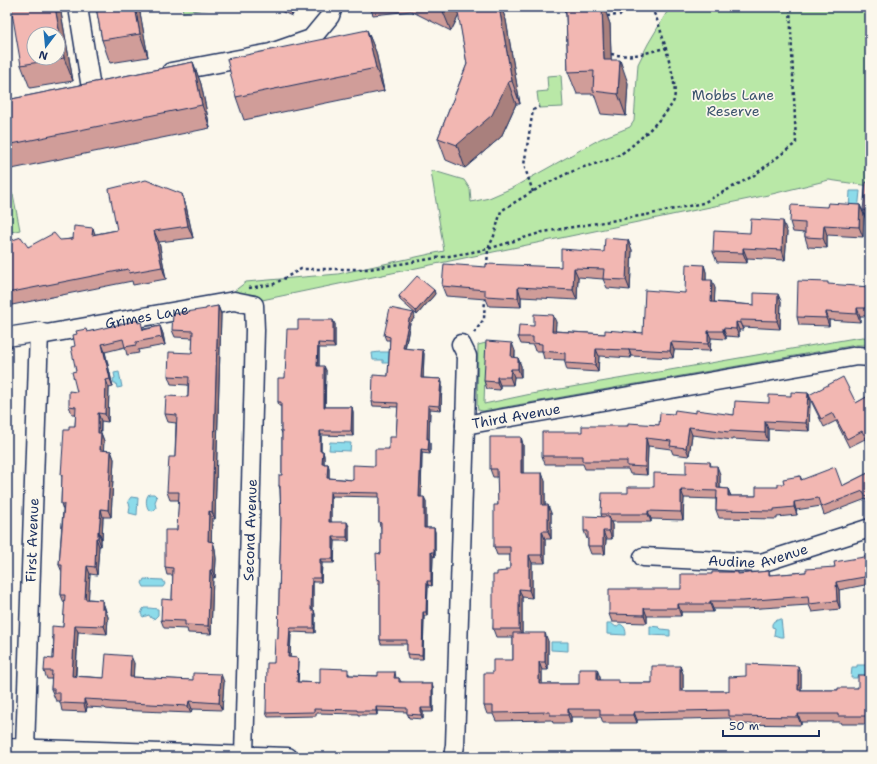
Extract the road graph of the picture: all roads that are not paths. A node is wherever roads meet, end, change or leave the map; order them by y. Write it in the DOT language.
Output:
graph roads {
  1 [pos="78,7"];
  2 [pos="333,7"];
  3 [pos="153,76"];
  4 [pos="91,88"];
  5 [pos="251,297"];
  6 [pos="39,332"];
  7 [pos="7,337"];
  8 [pos="468,339"];
  9 [pos="870,357"];
  10 [pos="465,425"];
  11 [pos="870,528"];
  12 [pos="643,557"];
  13 [pos="7,748"];
  14 [pos="25,749"];
  15 [pos="220,756"];
  16 [pos="244,756"];
  17 [pos="288,757"];
  18 [pos="453,757"];
  1 -- 4 [label="street"];
  2 -- 3 [label="street"];
  5 -- 6 [label="street, Grimes Lane"];
  5 -- 16 [label="street, Second Avenue"];
  6 -- 7 [label="street, Grimes Lane"];
  6 -- 14 [label="street, First Avenue"];
  8 -- 10 [label="street"];
  9 -- 10 [label="street, Third Avenue"];
  10 -- 18 [label="street, Third Avenue"];
  11 -- 12 [label="street, Audine Avenue"];
  13 -- 14 [label="street"];
  14 -- 15 [label="street"];
  15 -- 16 [label="street"];
  16 -- 17 [label="street"];
}
